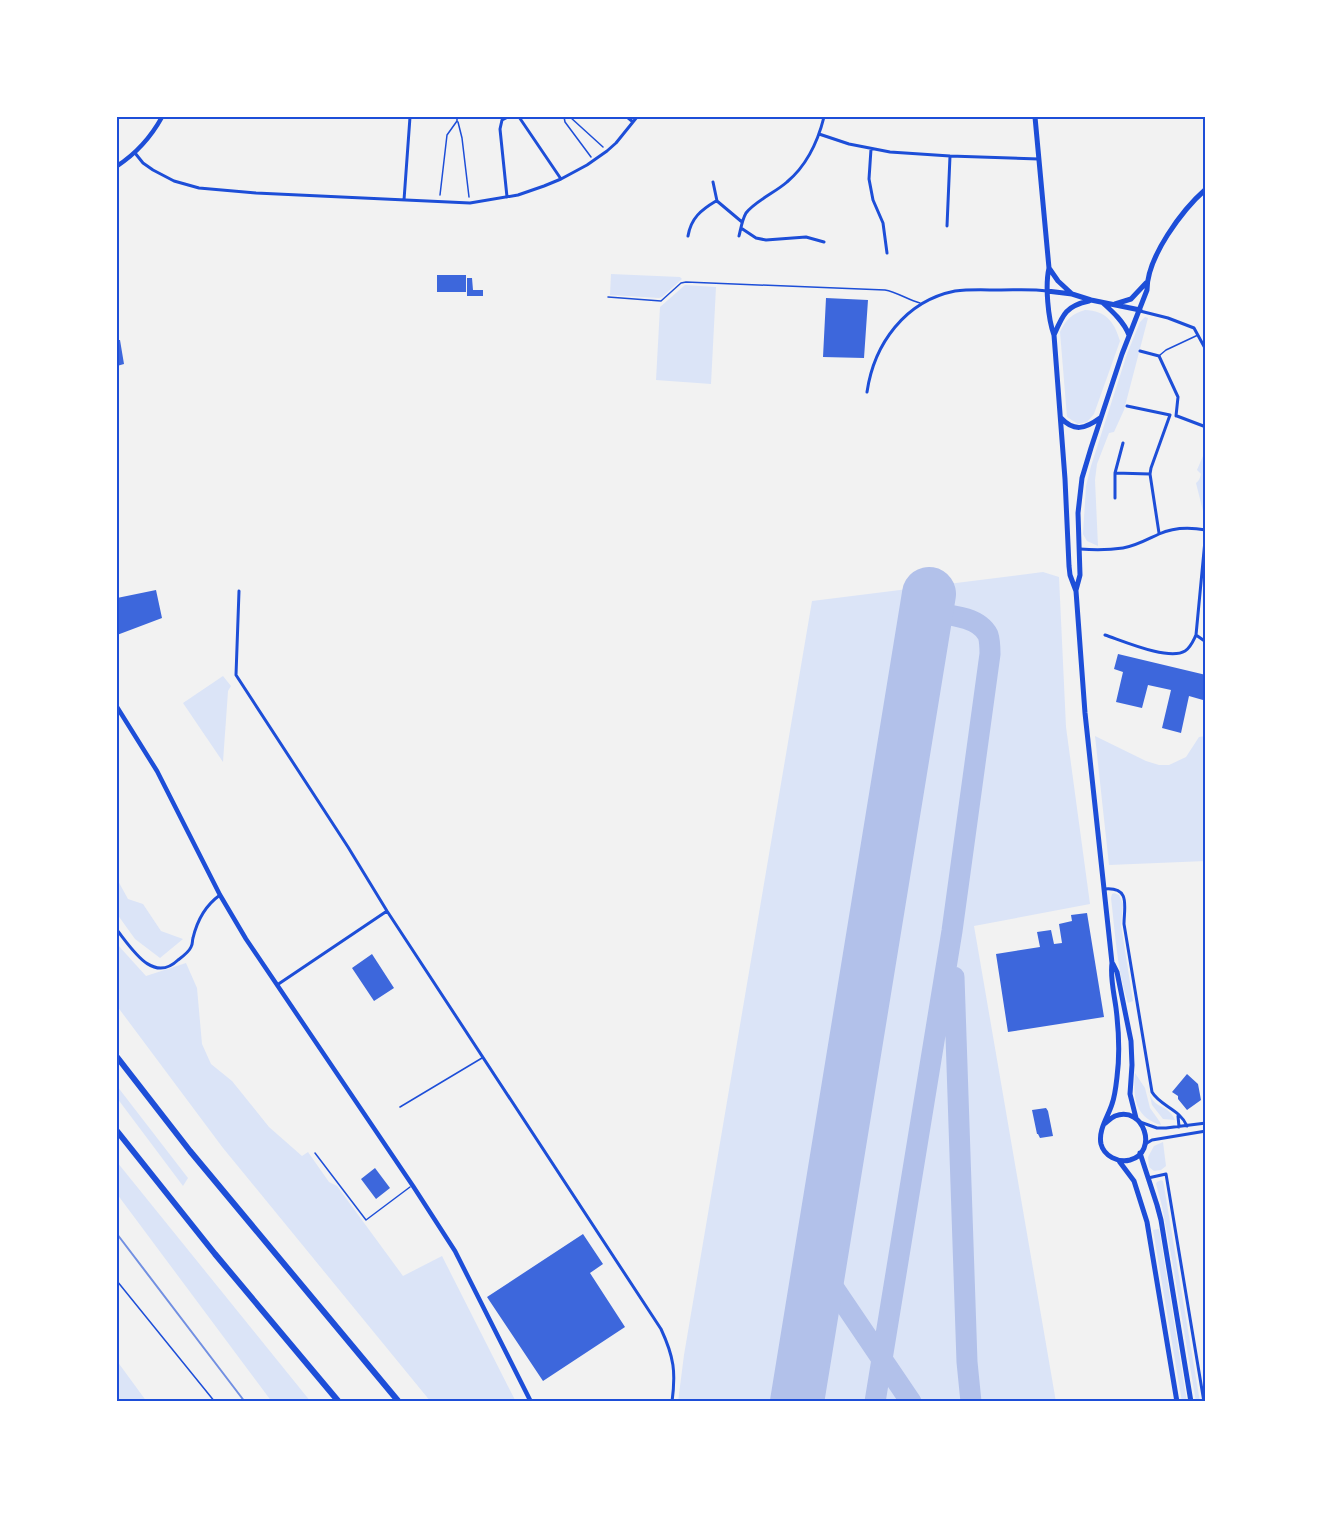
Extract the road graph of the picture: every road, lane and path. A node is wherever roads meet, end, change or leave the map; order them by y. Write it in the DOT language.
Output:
graph roads {
  1 [pos="162,117"];
  2 [pos="410,117"];
  3 [pos="457,117"];
  4 [pos="508,117"];
  5 [pos="519,117"];
  6 [pos="564,117"];
  7 [pos="570,117"];
  8 [pos="627,117"];
  9 [pos="637,117"];
  10 [pos="824,117"];
  11 [pos="1035,117"];
  12 [pos="457,121"];
  13 [pos="633,123"];
  14 [pos="819,134"];
  15 [pos="871,149"];
  16 [pos="607,151"];
  17 [pos="135,153"];
  18 [pos="950,156"];
  19 [pos="1039,159"];
  20 [pos="593,160"];
  21 [pos="117,166"];
  22 [pos="561,179"];
  23 [pos="713,182"];
  24 [pos="1206,189"];
  25 [pos="507,197"];
  26 [pos="404,200"];
  27 [pos="717,201"];
  28 [pos="440,202"];
  29 [pos="470,203"];
  30 [pos="742,222"];
  31 [pos="947,226"];
  32 [pos="741,228"];
  33 [pos="688,236"];
  34 [pos="739,236"];
  35 [pos="824,242"];
  36 [pos="887,253"];
  37 [pos="1049,268"];
  38 [pos="1147,282"];
  39 [pos="1047,291"];
  40 [pos="1072,294"];
  41 [pos="608,297"];
  42 [pos="1092,300"];
  43 [pos="1101,302"];
  44 [pos="923,303"];
  45 [pos="1113,304"];
  46 [pos="1140,310"];
  47 [pos="1054,335"];
  48 [pos="1129,335"];
  49 [pos="1199,335"];
  50 [pos="1206,350"];
  51 [pos="1140,351"];
  52 [pos="1159,356"];
  53 [pos="867,392"];
  54 [pos="1126,406"];
  55 [pos="1170,415"];
  56 [pos="1176,416"];
  57 [pos="1060,417"];
  58 [pos="1101,417"];
  59 [pos="1206,427"];
  60 [pos="1123,443"];
  61 [pos="1114,473"];
  62 [pos="1150,474"];
  63 [pos="1115,498"];
  64 [pos="1206,530"];
  65 [pos="1159,533"];
  66 [pos="1079,549"];
  67 [pos="239,591"];
  68 [pos="1076,591"];
  69 [pos="1105,635"];
  70 [pos="1196,635"];
  71 [pos="1206,642"];
  72 [pos="117,707"];
  73 [pos="1105,889"];
  74 [pos="220,895"];
  75 [pos="387,911"];
  76 [pos="117,930"];
  77 [pos="1112,963"];
  78 [pos="276,985"];
  79 [pos="117,1057"];
  80 [pos="483,1057"];
  81 [pos="400,1107"];
  82 [pos="1178,1116"];
  83 [pos="1138,1120"];
  84 [pos="1206,1123"];
  85 [pos="1104,1124"];
  86 [pos="1187,1126"];
  87 [pos="1179,1127"];
  88 [pos="117,1131"];
  89 [pos="1206,1131"];
  90 [pos="1145,1144"];
  91 [pos="315,1153"];
  92 [pos="1140,1153"];
  93 [pos="1119,1161"];
  94 [pos="1148,1178"];
  95 [pos="413,1186"];
  96 [pos="117,1281"];
  97 [pos="215,1402"];
  98 [pos="339,1402"];
  99 [pos="399,1402"];
  100 [pos="531,1402"];
  101 [pos="672,1402"];
  102 [pos="1177,1402"];
  103 [pos="1191,1402"];
  104 [pos="1204,1402"];
  1 -- 17 [label="main road"];
  2 -- 26 [label="street"];
  3 -- 12 [label="path"];
  4 -- 25 [label="street"];
  5 -- 22 [label="street"];
  6 -- 20 [label="path"];
  7 -- 16 [label="path"];
  8 -- 13 [label="street"];
  9 -- 13 [label="street"];
  10 -- 14 [label="street"];
  11 -- 19 [label="main road"];
  12 -- 28 [label="path"];
  12 -- 29 [label="path"];
  13 -- 16 [label="street"];
  14 -- 15 [label="street"];
  14 -- 30 [label="street"];
  15 -- 18 [label="street"];
  15 -- 36 [label="street"];
  16 -- 20 [label="street"];
  17 -- 21 [label="main road"];
  17 -- 26 [label="street"];
  18 -- 19 [label="street"];
  18 -- 31 [label="street"];
  19 -- 37 [label="main road"];
  20 -- 22 [label="street"];
  22 -- 25 [label="street"];
  23 -- 27 [label="street"];
  24 -- 38 [label="main road"];
  25 -- 29 [label="street"];
  26 -- 28 [label="street"];
  27 -- 30 [label="street"];
  27 -- 33 [label="street"];
  28 -- 29 [label="street"];
  30 -- 32 [label="street"];
  32 -- 34 [label="street"];
  32 -- 35 [label="street"];
  37 -- 39 [label="main road"];
  37 -- 40 [label="main road"];
  38 -- 45 [label="main road"];
  38 -- 46 [label="main road"];
  39 -- 40 [label="main road"];
  39 -- 44 [label="street"];
  39 -- 47 [label="main road"];
  40 -- 42 [label="main road"];
  41 -- 44 [label="lane"];
  42 -- 43 [label="main road"];
  42 -- 47 [label="main road"];
  43 -- 45 [label="main road"];
  43 -- 48 [label="main road"];
  44 -- 53 [label="street"];
  45 -- 46 [label="main road"];
  46 -- 48 [label="main road"];
  46 -- 49 [label="street"];
  47 -- 57 [label="main road"];
  48 -- 58 [label="main road"];
  49 -- 50 [label="street"];
  49 -- 52 [label="lane"];
  51 -- 52 [label="street"];
  52 -- 56 [label="street"];
  54 -- 55 [label="street"];
  55 -- 56 [label="street"];
  55 -- 62 [label="street"];
  56 -- 59 [label="street"];
  57 -- 58 [label="main road"];
  57 -- 68 [label="main road"];
  58 -- 66 [label="main road"];
  60 -- 61 [label="street"];
  61 -- 62 [label="street"];
  61 -- 63 [label="street"];
  62 -- 65 [label="street"];
  64 -- 65 [label="street"];
  64 -- 70 [label="street"];
  65 -- 66 [label="street"];
  66 -- 68 [label="main road"];
  67 -- 75 [label="street"];
  68 -- 73 [label="main road"];
  69 -- 70 [label="street"];
  70 -- 71 [label="street"];
  72 -- 74 [label="main road"];
  73 -- 77 [label="main road"];
  73 -- 82 [label="street"];
  74 -- 76 [label="street"];
  74 -- 78 [label="main road"];
  75 -- 78 [label="street"];
  75 -- 80 [label="street"];
  77 -- 83 [label="main road"];
  77 -- 85 [label="main road"];
  78 -- 95 [label="main road"];
  79 -- 99 [label="highway"];
  80 -- 81 [label="lane"];
  80 -- 101 [label="street"];
  82 -- 86 [label="street"];
  82 -- 87 [label="street"];
  83 -- 85 [label="main road"];
  83 -- 87 [label="street"];
  83 -- 90 [label="main road"];
  84 -- 86 [label="street"];
  85 -- 93 [label="main road"];
  86 -- 87 [label="street"];
  88 -- 98 [label="highway"];
  89 -- 90 [label="street"];
  90 -- 92 [label="main road"];
  91 -- 95 [label="lane"];
  92 -- 93 [label="main road"];
  92 -- 94 [label="main road"];
  93 -- 102 [label="main road"];
  94 -- 103 [label="main road"];
  94 -- 104 [label="street"];
  95 -- 100 [label="main road"];
  96 -- 97 [label="lane"];
}
